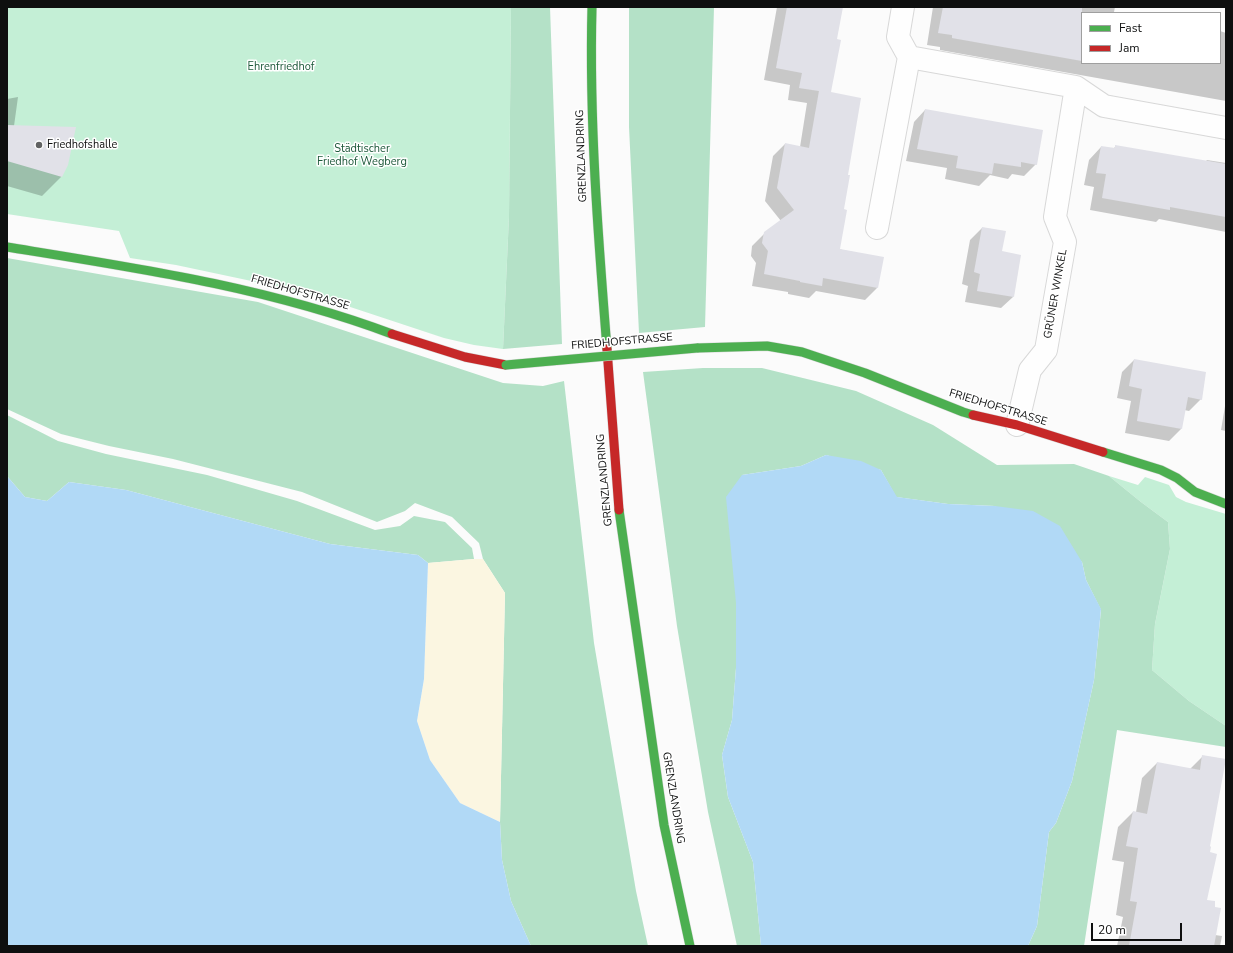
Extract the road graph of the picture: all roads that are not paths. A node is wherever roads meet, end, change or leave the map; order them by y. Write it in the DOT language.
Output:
graph roads {
  1 [pos="592,7"];
  2 [pos="903,7"];
  3 [pos="909,57"];
  4 [pos="1076,87"];
  5 [pos="1226,128"];
  6 [pos="877,228"];
  7 [pos="7,247"];
  8 [pos="1017,425"];
  9 [pos="1226,504"];
  10 [pos="690,946"];
  1 -- 10 [label="street, GRENZLANDRING"];
  2 -- 3 [label="street"];
  3 -- 4 [label="street"];
  3 -- 6 [label="street"];
  4 -- 5 [label="street"];
  4 -- 8 [label="street, GRÜNER WINKEL"];
  7 -- 8 [label="street, FRIEDHOFSTRASSE, bridge"];
  8 -- 9 [label="street, FRIEDHOFSTRASSE"];
}
